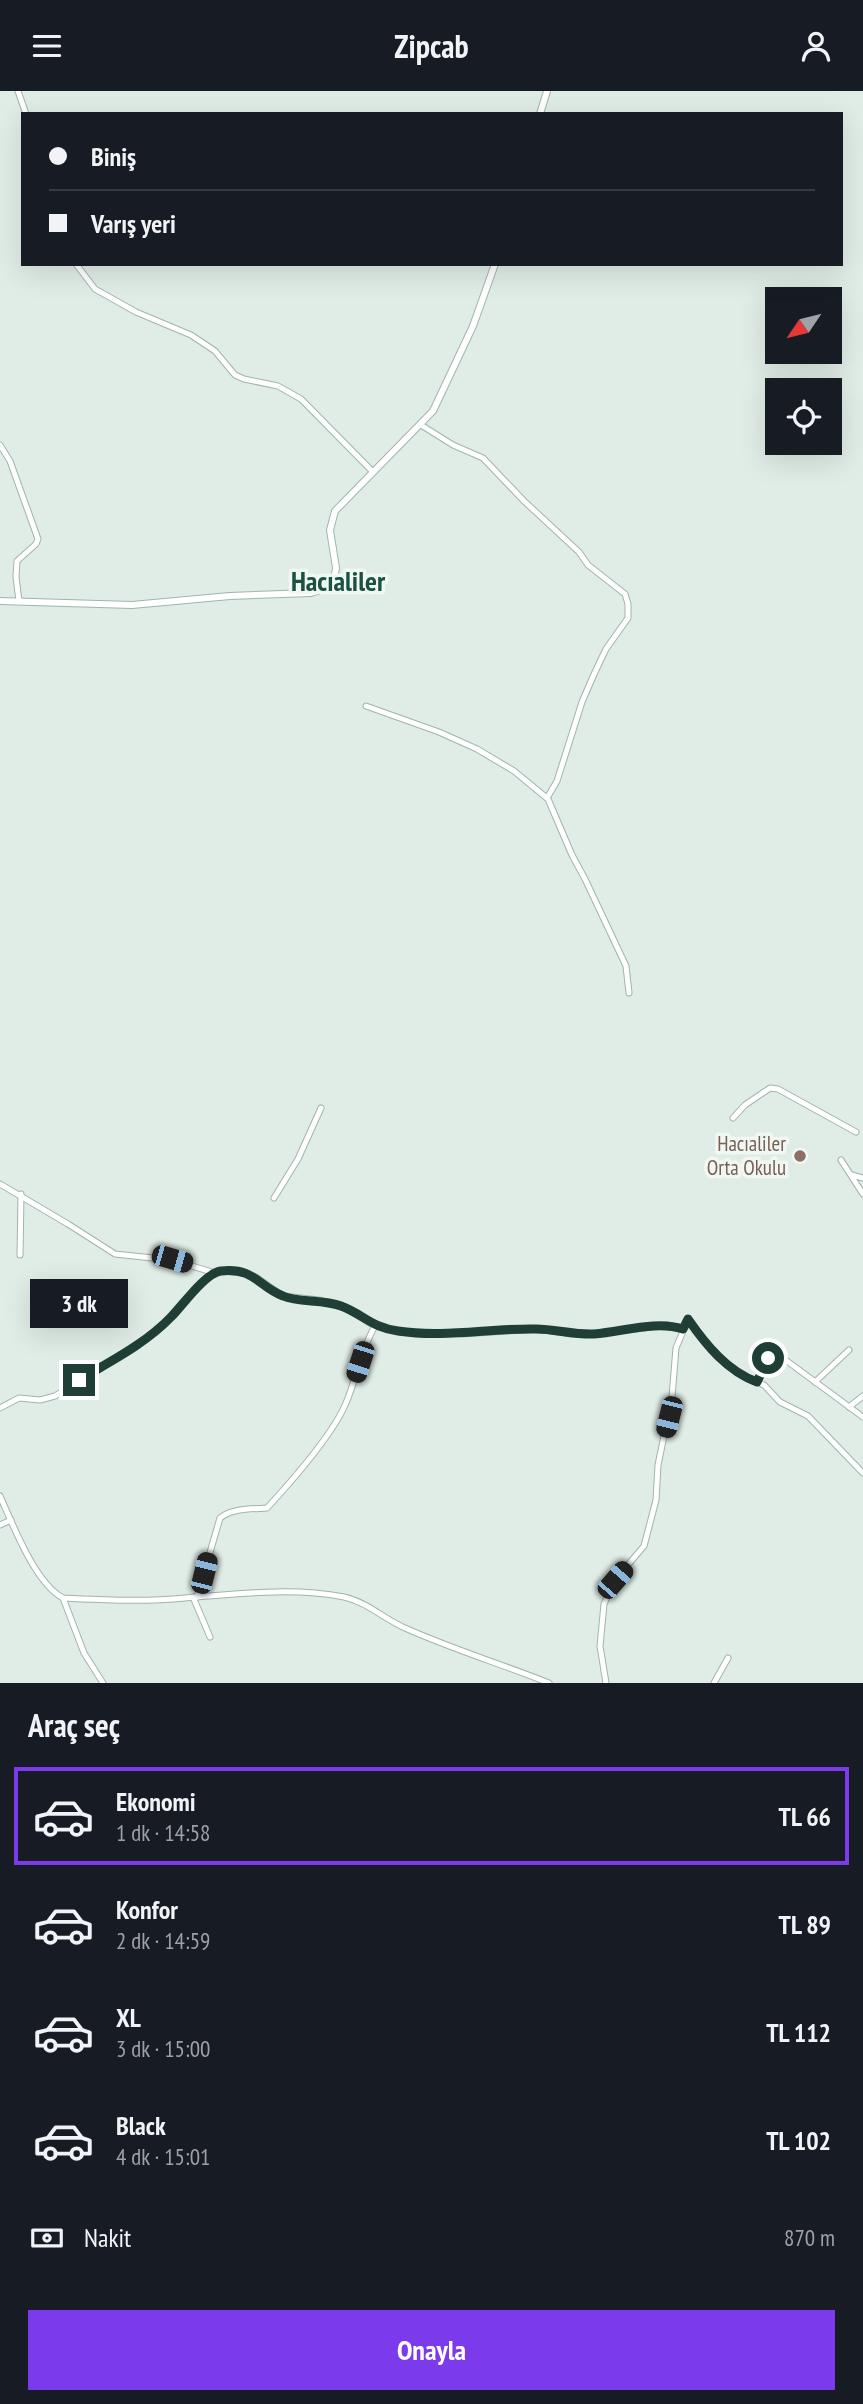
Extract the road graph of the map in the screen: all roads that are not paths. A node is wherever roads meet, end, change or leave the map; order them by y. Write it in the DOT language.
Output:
graph roads {
  1 [pos="18,91"];
  2 [pos="547,91"];
  3 [pos="25,112"];
  4 [pos="541,112"];
  5 [pos="78,266"];
  6 [pos="494,266"];
  7 [pos="421,425"];
  8 [pos="0,445"];
  9 [pos="372,471"];
  10 [pos="0,601"];
  11 [pos="19,601"];
  12 [pos="366,706"];
  13 [pos="547,798"];
  14 [pos="629,992"];
  15 [pos="321,1108"];
  16 [pos="733,1118"];
  17 [pos="856,1132"];
  18 [pos="841,1160"];
  19 [pos="852,1175"];
  20 [pos="863,1178"];
  21 [pos="0,1184"];
  22 [pos="20,1194"];
  23 [pos="863,1194"];
  24 [pos="274,1198"];
  25 [pos="20,1255"];
  26 [pos="215,1273"];
  27 [pos="375,1326"];
  28 [pos="683,1329"];
  29 [pos="849,1350"];
  30 [pos="757,1382"];
  31 [pos="815,1382"];
  32 [pos="863,1396"];
  33 [pos="849,1407"];
  34 [pos="0,1408"];
  35 [pos="863,1417"];
  36 [pos="863,1473"];
  37 [pos="0,1496"];
  38 [pos="11,1520"];
  39 [pos="0,1525"];
  40 [pos="195,1597"];
  41 [pos="63,1598"];
  42 [pos="210,1637"];
  43 [pos="728,1658"];
  44 [pos="103,1683"];
  45 [pos="549,1683"];
  46 [pos="606,1683"];
  47 [pos="714,1683"];
  1 -- 3 [label="street"];
  2 -- 4 [label="street"];
  5 -- 9 [label="street"];
  6 -- 7 [label="street"];
  7 -- 9 [label="street"];
  7 -- 13 [label="street"];
  8 -- 11 [label="street"];
  9 -- 11 [label="street"];
  10 -- 11 [label="street"];
  12 -- 13 [label="street"];
  13 -- 14 [label="street"];
  15 -- 24 [label="street"];
  16 -- 17 [label="street"];
  18 -- 19 [label="street"];
  19 -- 20 [label="street"];
  19 -- 23 [label="street"];
  21 -- 22 [label="street"];
  22 -- 25 [label="street"];
  22 -- 26 [label="street"];
  26 -- 27 [label="street"];
  26 -- 34 [label="street"];
  27 -- 28 [label="street"];
  27 -- 40 [label="street"];
  28 -- 30 [label="street"];
  28 -- 46 [label="street"];
  29 -- 31 [label="street"];
  30 -- 31 [label="street"];
  30 -- 36 [label="street"];
  31 -- 33 [label="street"];
  32 -- 33 [label="street"];
  33 -- 35 [label="street"];
  37 -- 38 [label="street"];
  38 -- 39 [label="street"];
  38 -- 41 [label="street"];
  40 -- 41 [label="street"];
  40 -- 42 [label="street"];
  40 -- 45 [label="street"];
  41 -- 44 [label="street"];
  43 -- 47 [label="street"];
}
